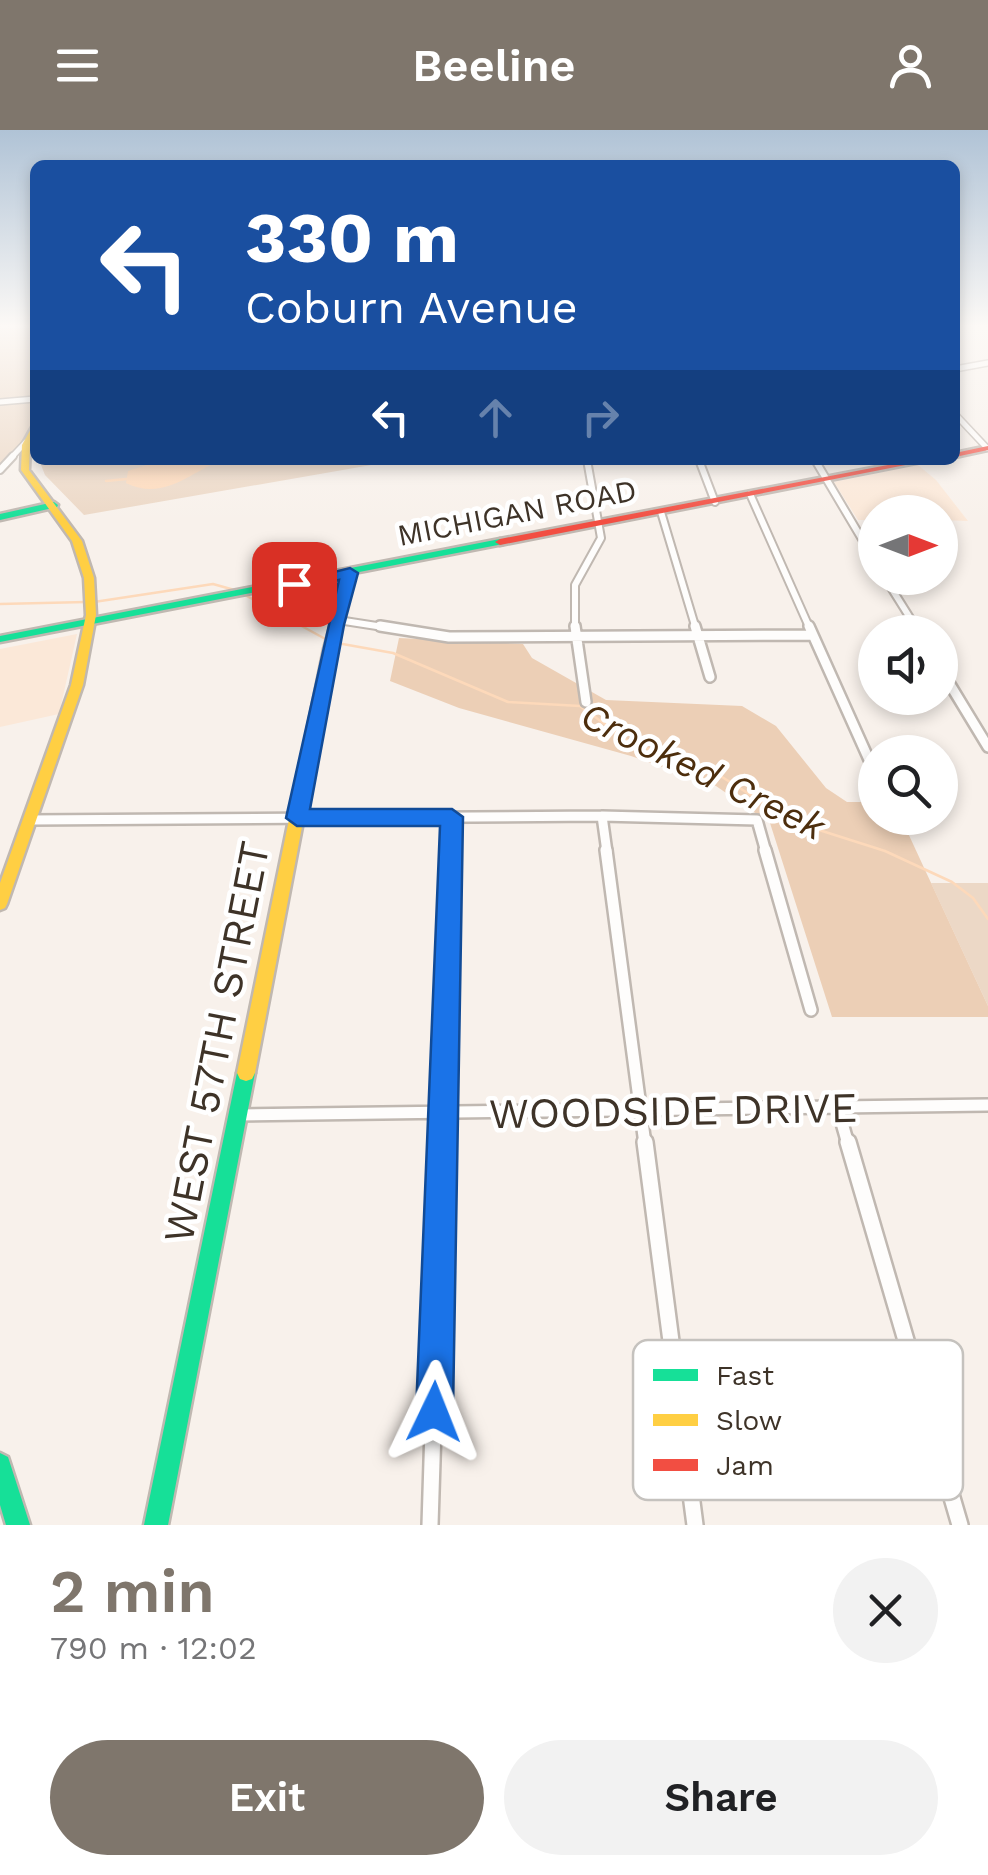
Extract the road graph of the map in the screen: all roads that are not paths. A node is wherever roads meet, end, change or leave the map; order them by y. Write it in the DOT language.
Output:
graph roads {
  1 [pos="30,399"];
  2 [pos="0,402"];
  3 [pos="960,419"];
  4 [pos="30,435"];
  5 [pos="988,448"];
  6 [pos="960,454"];
  7 [pos="589,465"];
  8 [pos="701,465"];
  9 [pos="817,465"];
  10 [pos="902,465"];
  11 [pos="0,470"];
  12 [pos="826,480"];
  13 [pos="750,494"];
  14 [pos="715,502"];
  15 [pos="54,506"];
  16 [pos="661,512"];
  17 [pos="0,518"];
  18 [pos="600,525"];
  19 [pos="858,533"];
  20 [pos="350,573"];
  21 [pos="92,620"];
  22 [pos="337,622"];
  23 [pos="813,635"];
  24 [pos="578,636"];
  25 [pos="698,636"];
  26 [pos="0,642"];
  27 [pos="710,677"];
  28 [pos="958,698"];
  29 [pos="586,702"];
  30 [pos="858,735"];
  31 [pos="988,747"];
  32 [pos="602,816"];
  33 [pos="452,817"];
  34 [pos="297,818"];
  35 [pos="30,820"];
  36 [pos="0,904"];
  37 [pos="811,1010"];
  38 [pos="988,1106"];
  39 [pos="642,1109"];
  40 [pos="838,1109"];
  41 [pos="444,1112"];
  42 [pos="237,1116"];
  43 [pos="671,1340"];
  44 [pos="906,1340"];
  45 [pos="0,1466"];
  46 [pos="692,1500"];
  47 [pos="953,1500"];
  48 [pos="18,1525"];
  49 [pos="156,1525"];
  50 [pos="430,1525"];
  51 [pos="695,1525"];
  52 [pos="960,1525"];
  1 -- 2 [label="street"];
  3 -- 5 [label="street"];
  4 -- 11 [label="street"];
  4 -- 15 [label="main road"];
  5 -- 6 [label="main road"];
  7 -- 18 [label="street"];
  8 -- 14 [label="street"];
  9 -- 12 [label="street"];
  10 -- 12 [label="main road, MICHIGAN ROAD"];
  12 -- 13 [label="main road, MICHIGAN ROAD"];
  12 -- 19 [label="street"];
  13 -- 14 [label="main road, MICHIGAN ROAD"];
  13 -- 23 [label="street"];
  14 -- 16 [label="main road, MICHIGAN ROAD"];
  15 -- 17 [label="main road"];
  15 -- 21 [label="main road"];
  16 -- 18 [label="main road, MICHIGAN ROAD"];
  16 -- 25 [label="street"];
  18 -- 20 [label="main road, MICHIGAN ROAD"];
  18 -- 24 [label="street"];
  20 -- 21 [label="main road, MICHIGAN ROAD"];
  20 -- 22 [label="main road, WEST 57TH STREET"];
  21 -- 26 [label="main road, MICHIGAN ROAD"];
  21 -- 35 [label="main road"];
  22 -- 24 [label="street"];
  22 -- 34 [label="main road, WEST 57TH STREET"];
  23 -- 25 [label="street"];
  23 -- 30 [label="street"];
  24 -- 25 [label="street"];
  24 -- 29 [label="street"];
  25 -- 27 [label="street"];
  28 -- 31 [label="street"];
  32 -- 33 [label="street"];
  32 -- 37 [label="street"];
  32 -- 39 [label="street"];
  33 -- 34 [label="street"];
  33 -- 41 [label="street"];
  34 -- 35 [label="street"];
  34 -- 42 [label="main road, WEST 57TH STREET"];
  35 -- 36 [label="main road"];
  38 -- 40 [label="street, WOODSIDE DRIVE"];
  39 -- 40 [label="street, WOODSIDE DRIVE"];
  39 -- 41 [label="street, WOODSIDE DRIVE"];
  39 -- 43 [label="street"];
  40 -- 44 [label="street"];
  41 -- 42 [label="street, WOODSIDE DRIVE"];
  41 -- 50 [label="street"];
  42 -- 49 [label="main road, WEST 57TH STREET"];
  45 -- 48 [label="main road"];
  46 -- 51 [label="street"];
  47 -- 52 [label="street"];
}
